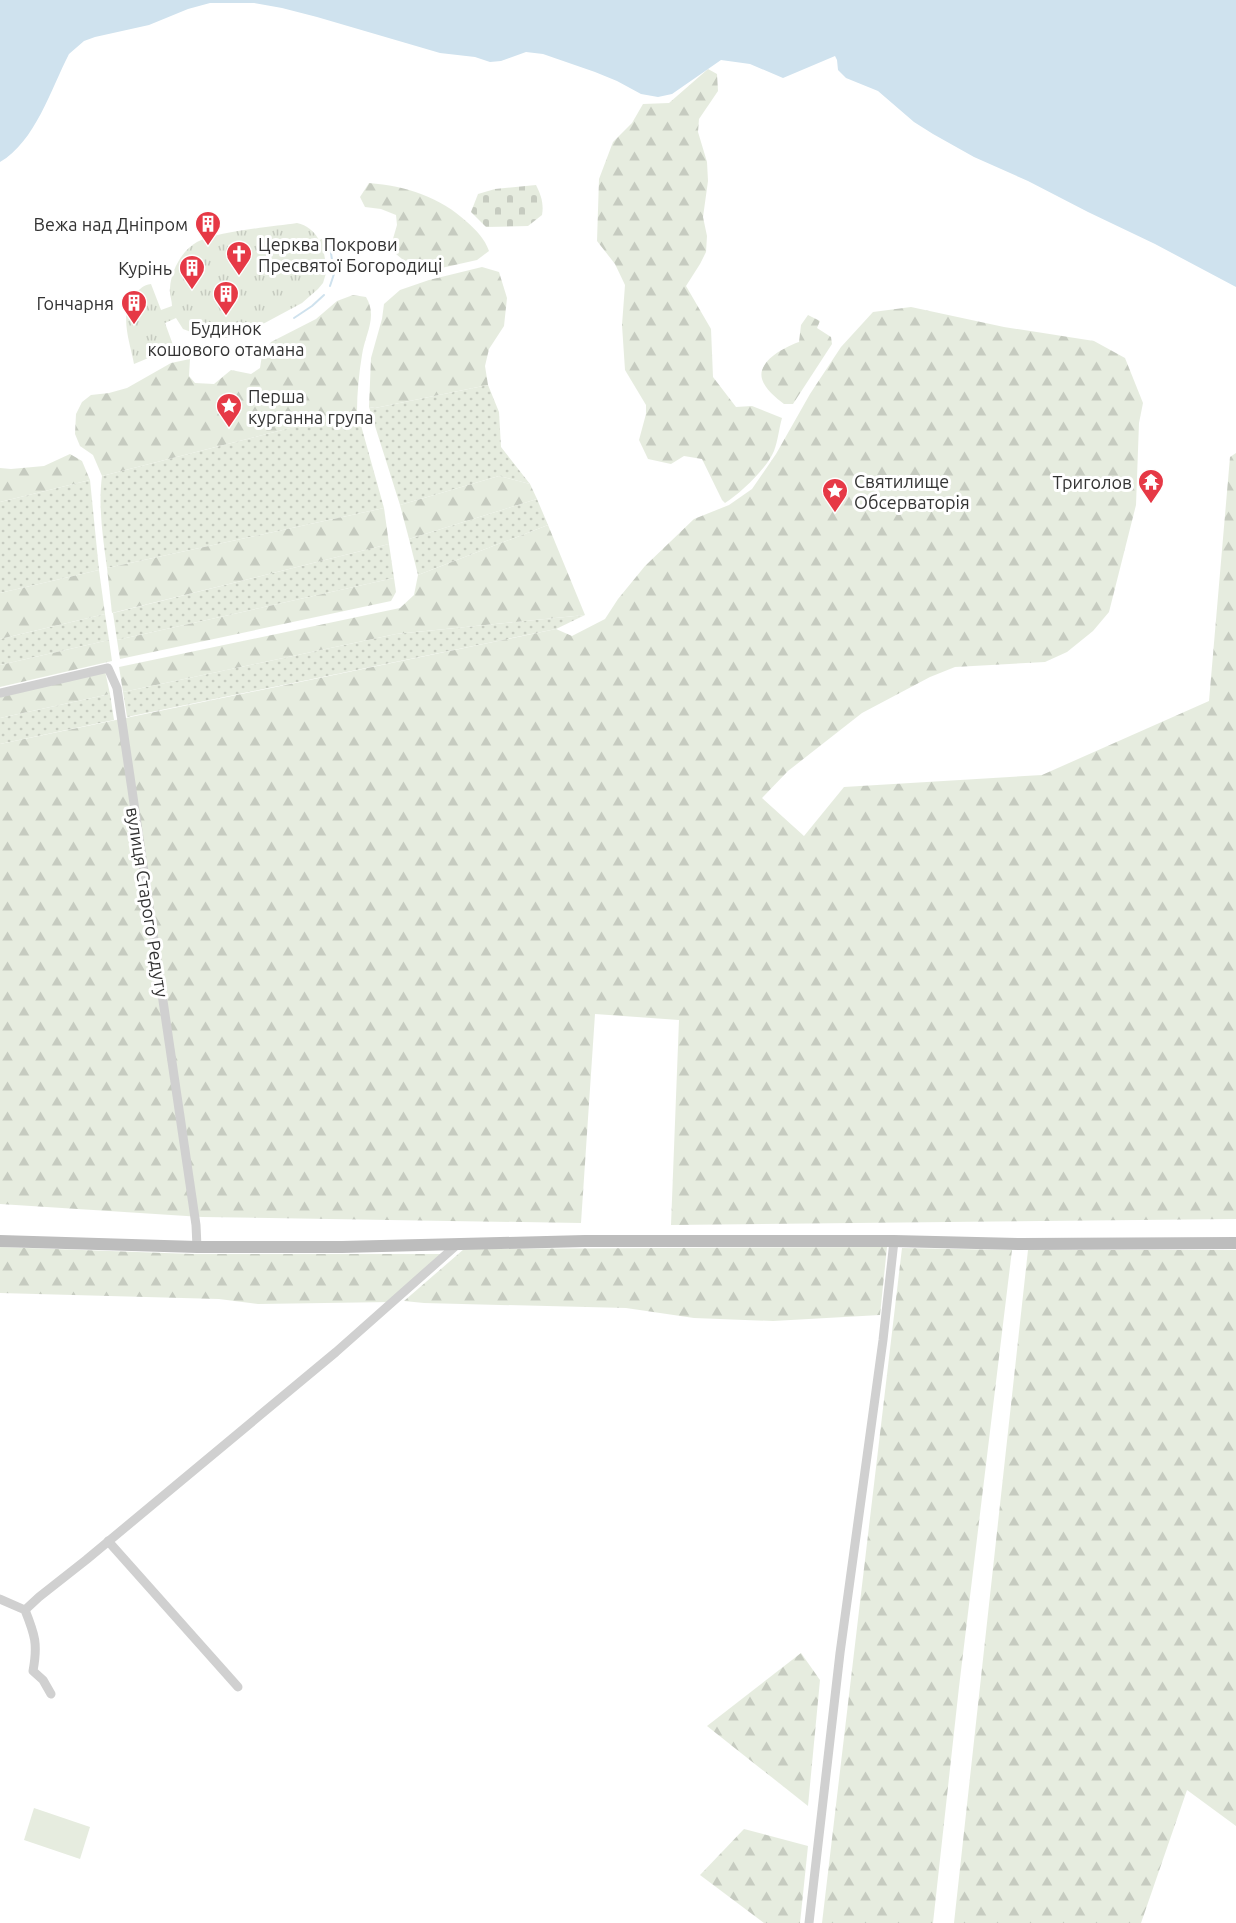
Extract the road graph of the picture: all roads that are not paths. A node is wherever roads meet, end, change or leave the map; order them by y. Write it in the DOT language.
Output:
graph roads {
  1 [pos="0,693"];
  2 [pos="0,1241"];
  3 [pos="894,1241"];
  4 [pos="1236,1243"];
  5 [pos="459,1244"];
  6 [pos="197,1247"];
  7 [pos="108,1541"];
  8 [pos="0,1599"];
  9 [pos="25,1610"];
  10 [pos="238,1687"];
  11 [pos="51,1694"];
  12 [pos="809,1923"];
  1 -- 6 [label="street, вулиця Старого Редуту"];
  2 -- 6 [label="main road"];
  3 -- 4 [label="main road"];
  3 -- 5 [label="main road"];
  3 -- 12 [label="street"];
  5 -- 6 [label="main road"];
  5 -- 7 [label="street"];
  7 -- 9 [label="street"];
  7 -- 10 [label="street"];
  8 -- 9 [label="street"];
  9 -- 11 [label="street"];
}
